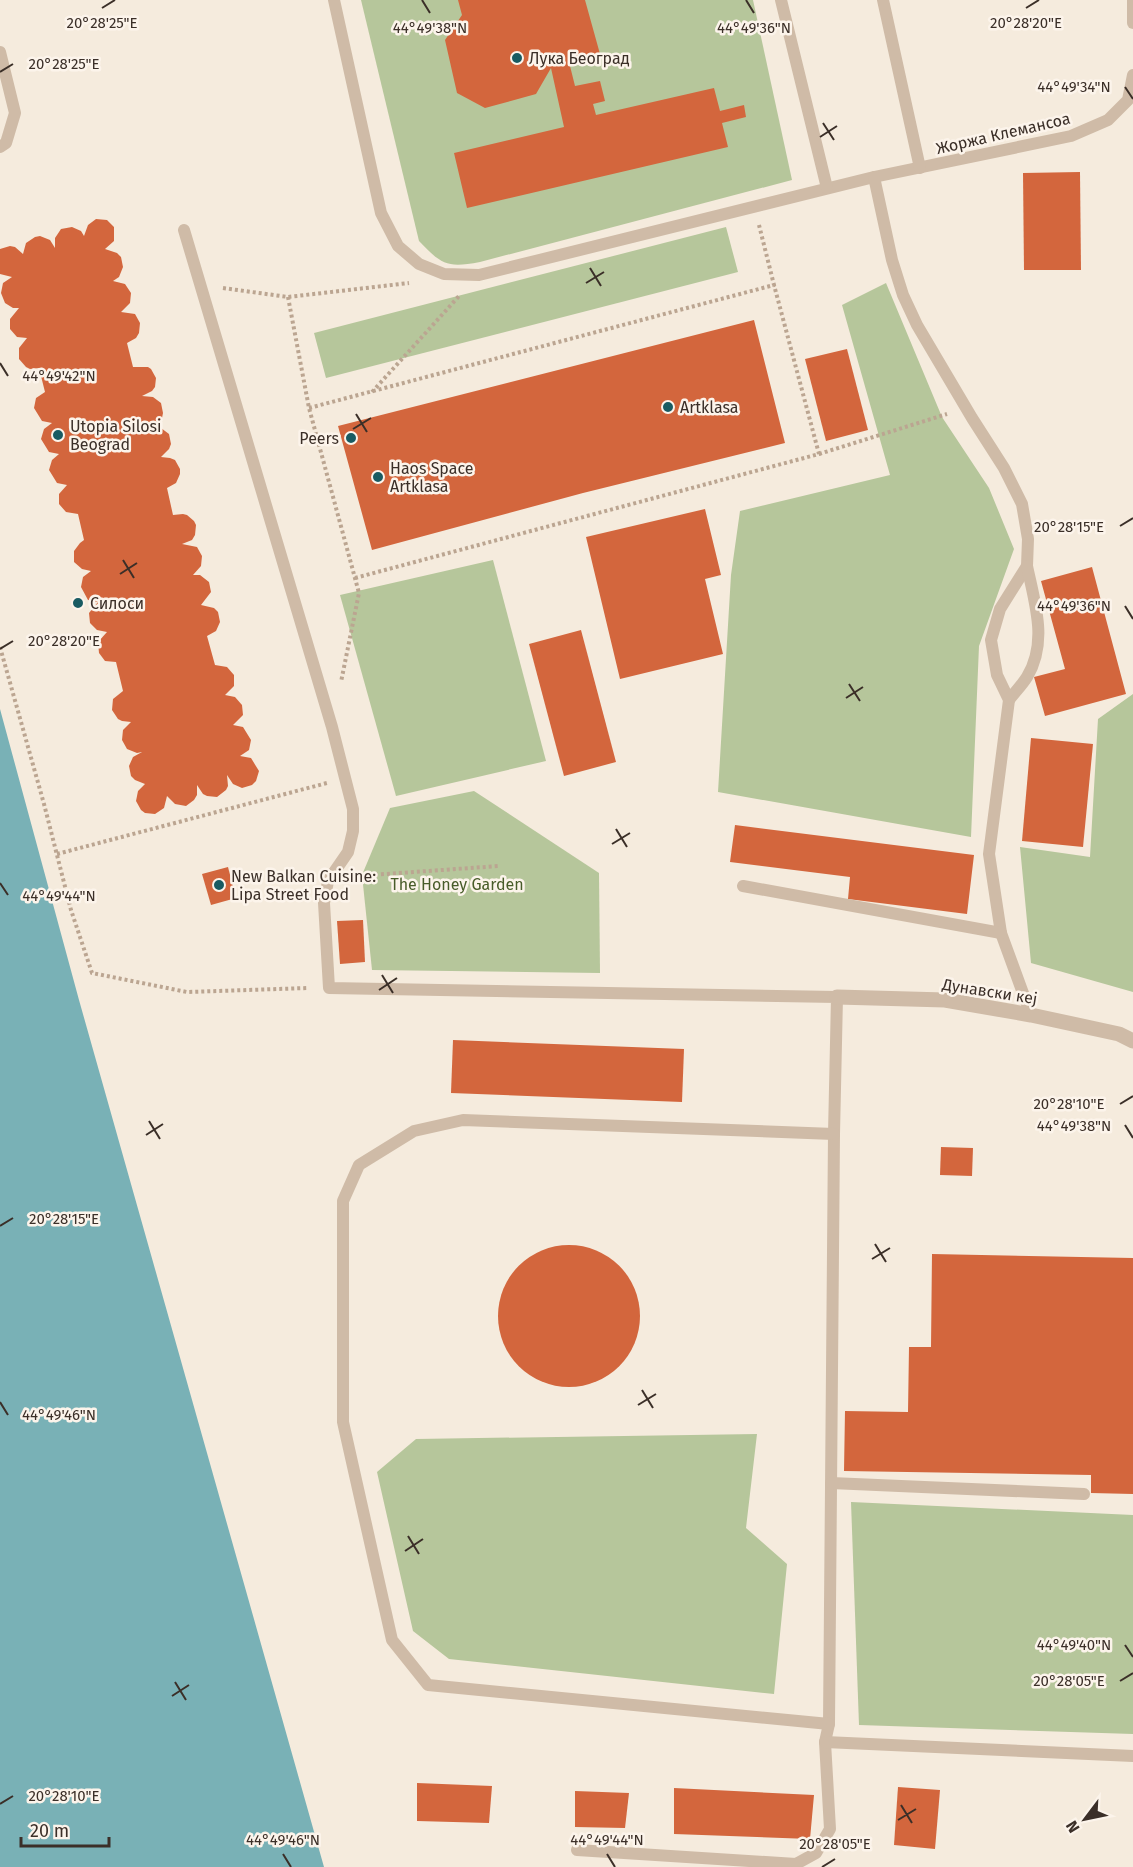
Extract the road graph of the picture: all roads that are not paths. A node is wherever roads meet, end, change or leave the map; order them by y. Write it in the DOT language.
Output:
graph roads {
  1 [pos="334,0"];
  2 [pos="781,0"];
  3 [pos="883,0"];
  4 [pos="1133,0"];
  5 [pos="1133,23"];
  6 [pos="0,52"];
  7 [pos="1133,75"];
  8 [pos="0,147"];
  9 [pos="920,168"];
  10 [pos="874,177"];
  11 [pos="826,188"];
  12 [pos="184,230"];
  13 [pos="1027,566"];
  14 [pos="1009,700"];
  15 [pos="743,886"];
  16 [pos="1001,933"];
  17 [pos="837,997"];
  18 [pos="1031,1015"];
  19 [pos="1133,1041"];
  20 [pos="834,1134"];
  21 [pos="831,1483"];
  22 [pos="1084,1494"];
  23 [pos="829,1724"];
  24 [pos="825,1742"];
  25 [pos="1133,1756"];
  26 [pos="577,1850"];
  1 -- 11 [label="lane, Жоржа Клемансоа"];
  2 -- 11 [label="lane"];
  3 -- 9 [label="lane"];
  4 -- 5 [label="lane"];
  6 -- 8 [label="lane"];
  7 -- 9 [label="lane, Жоржа Клемансоа"];
  9 -- 10 [label="lane, Жоржа Клемансоа"];
  10 -- 11 [label="lane, Жоржа Клемансоа"];
  10 -- 13 [label="lane"];
  12 -- 17 [label="lane"];
  13 -- 14 [label="lane"];
  13 -- 14 [label="lane"];
  14 -- 16 [label="lane"];
  15 -- 16 [label="lane"];
  16 -- 18 [label="lane"];
  17 -- 18 [label="street, Дунавски кеј"];
  17 -- 20 [label="lane"];
  18 -- 19 [label="street, Дунавски кеј"];
  20 -- 21 [label="lane"];
  20 -- 23 [label="lane"];
  21 -- 22 [label="lane"];
  21 -- 23 [label="lane"];
  23 -- 24 [label="lane"];
  24 -- 25 [label="lane"];
  24 -- 26 [label="lane"];
}
